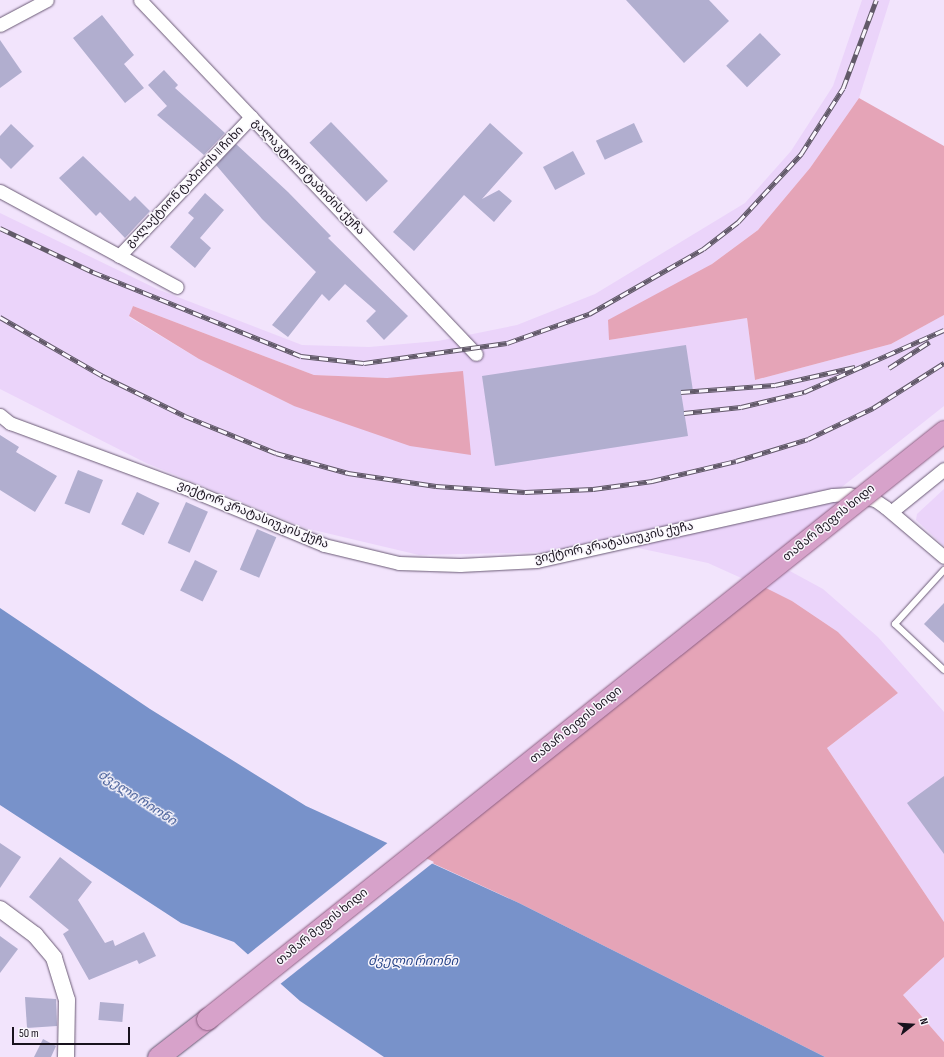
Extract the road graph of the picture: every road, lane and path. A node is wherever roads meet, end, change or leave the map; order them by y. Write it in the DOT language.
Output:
graph roads {
  1 [pos="47,0"];
  2 [pos="140,0"];
  3 [pos="0,25"];
  4 [pos="251,117"];
  5 [pos="0,191"];
  6 [pos="119,256"];
  7 [pos="176,287"];
  8 [pos="476,354"];
  9 [pos="0,415"];
  10 [pos="944,431"];
  11 [pos="944,469"];
  12 [pos="892,511"];
  13 [pos="944,557"];
  14 [pos="944,570"];
  15 [pos="944,670"];
  16 [pos="0,909"];
  17 [pos="66,1057"];
  18 [pos="158,1057"];
  1 -- 3 [label="street"];
  2 -- 4 [label="street, გალაკტიონ ტაბიძის ქუჩა"];
  4 -- 6 [label="street, გალაქტიონ ტაბიძის II ჩიხი"];
  4 -- 8 [label="street, გალაკტიონ ტაბიძის ქუჩა"];
  5 -- 6 [label="street"];
  6 -- 7 [label="street"];
  9 -- 12 [label="street, ვიქტორ კრატასიუკის ქუჩა"];
  10 -- 18 [label="highway, თამარ მეფის ხიდი, bridge"];
  11 -- 12 [label="street"];
  12 -- 13 [label="street, ვიქტორ კრატასიუკის ქუჩა"];
  14 -- 15 [label="lane"];
  16 -- 17 [label="street"];
}
